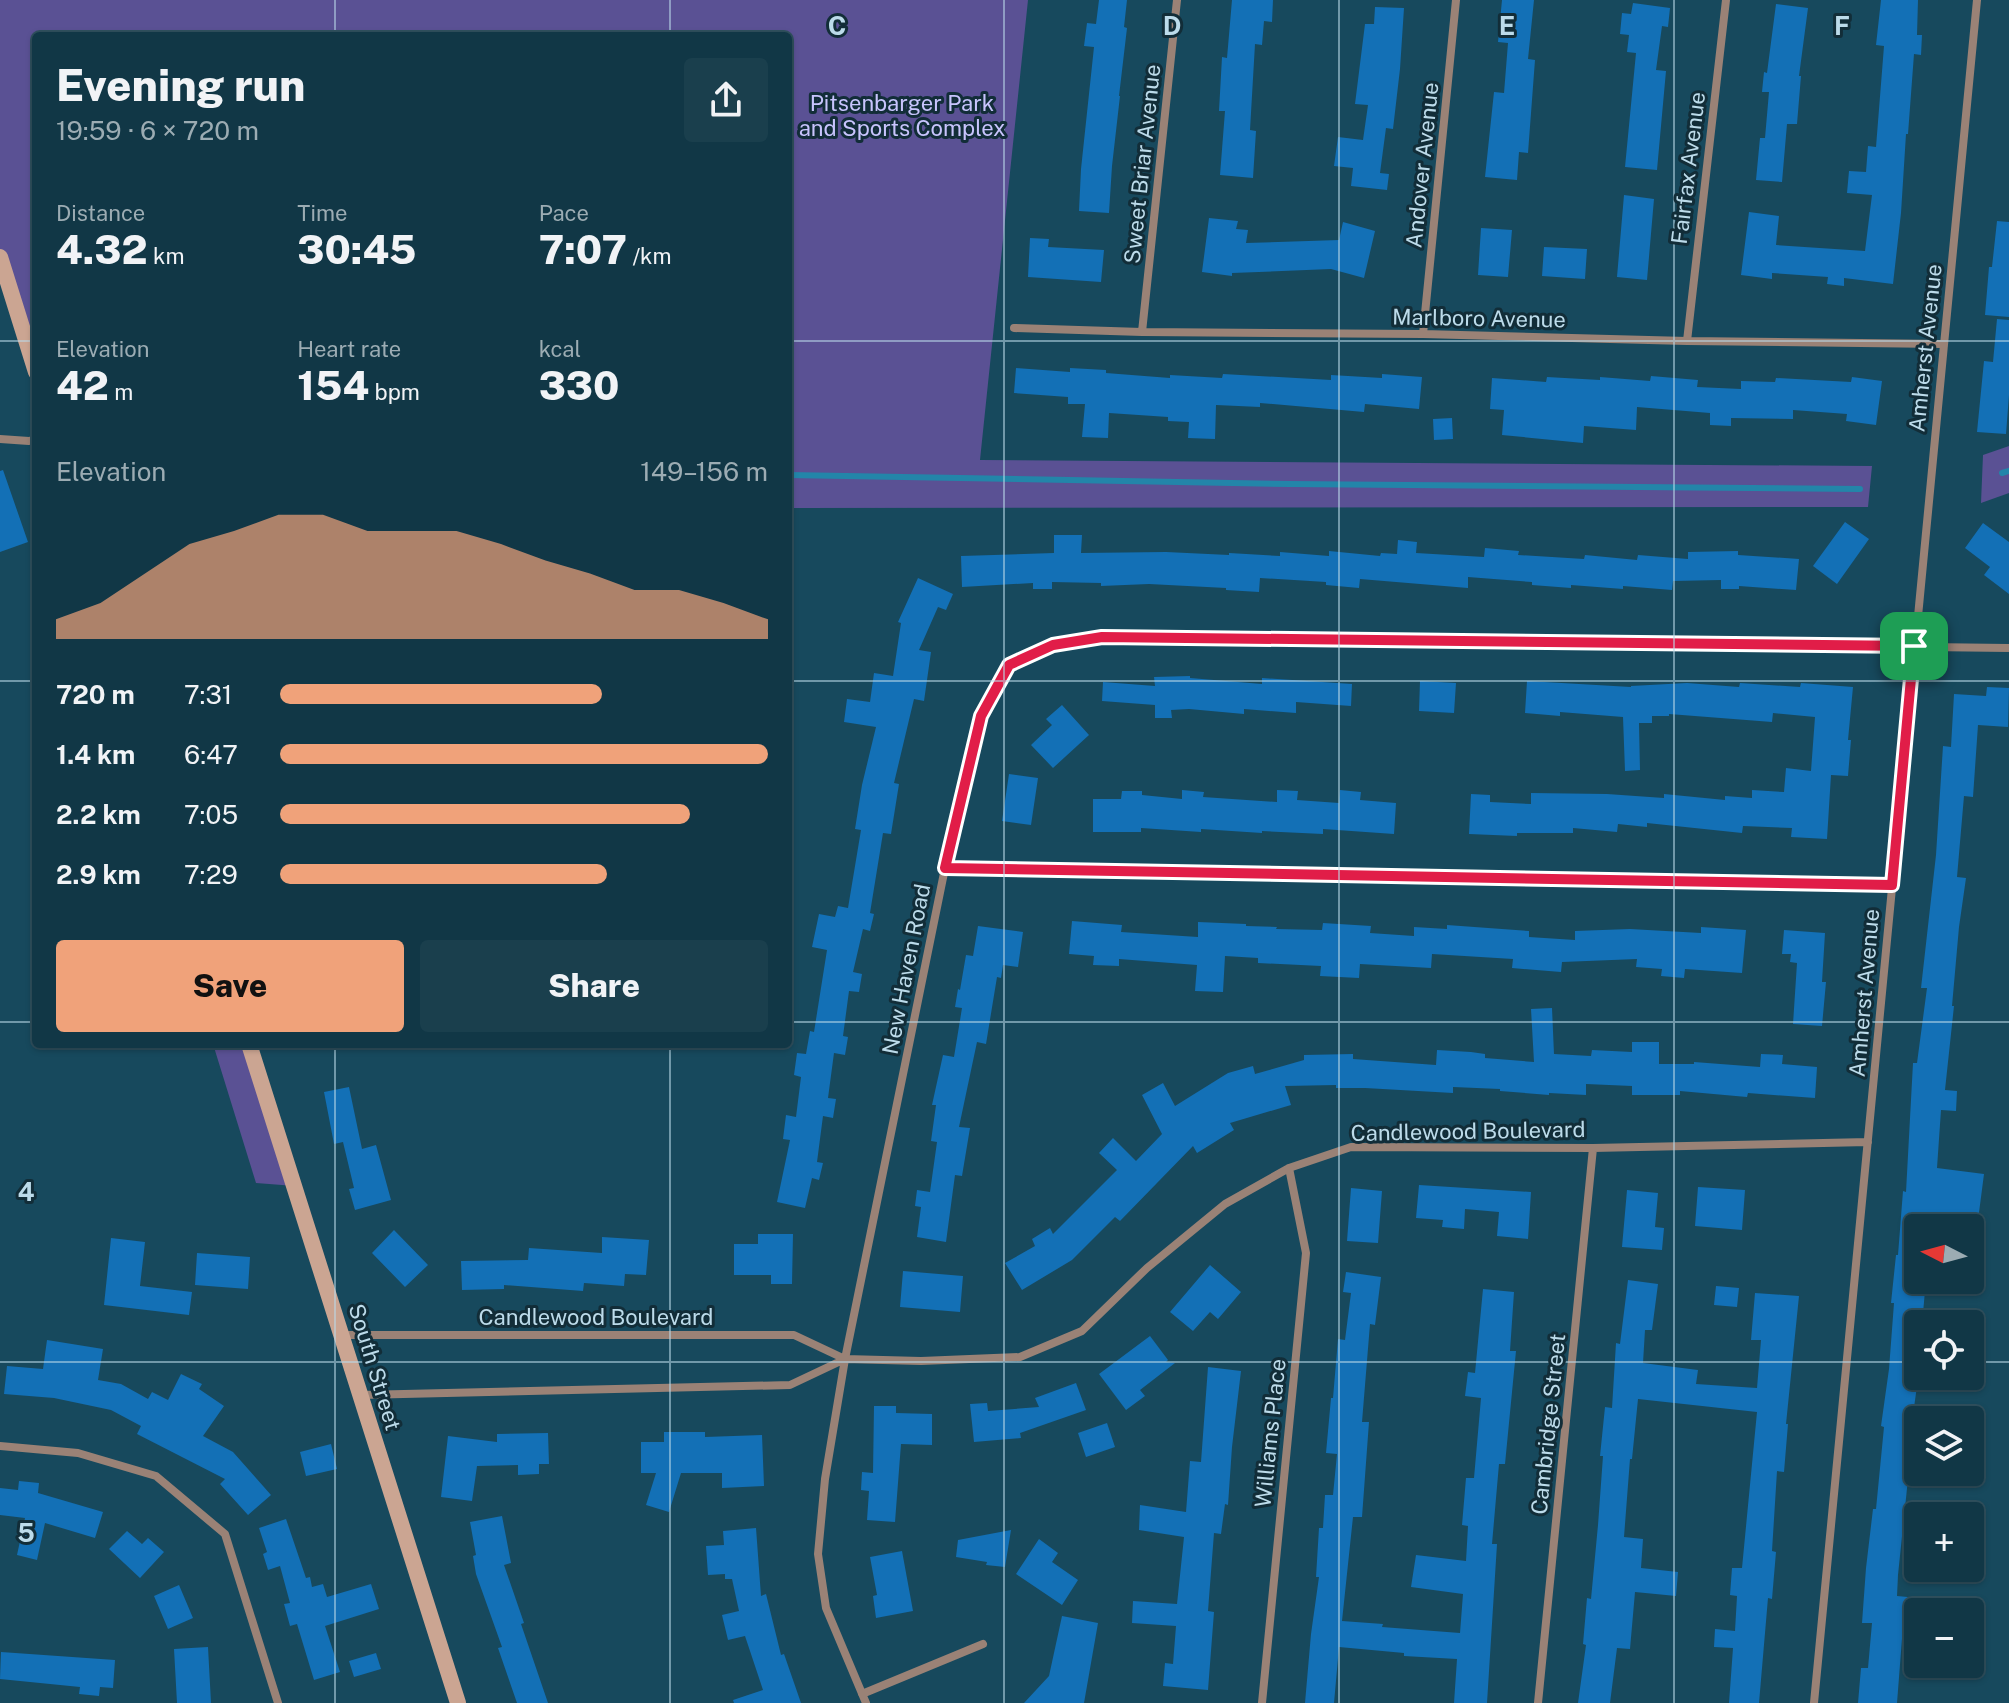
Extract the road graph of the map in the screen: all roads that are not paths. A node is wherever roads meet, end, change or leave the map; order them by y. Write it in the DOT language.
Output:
graph roads {
  1 [pos="1177,0"];
  2 [pos="1456,0"];
  3 [pos="1726,0"];
  4 [pos="1977,0"];
  5 [pos="0,257"];
  6 [pos="1014,328"];
  7 [pos="1142,332"];
  8 [pos="1423,334"];
  9 [pos="1687,341"];
  10 [pos="1943,344"];
  11 [pos="32,359"];
  12 [pos="0,439"];
  13 [pos="32,440"];
  14 [pos="1914,646"];
  15 [pos="2009,648"];
  16 [pos="945,868"];
  17 [pos="1892,885"];
  18 [pos="250,1048"];
  19 [pos="1868,1142"];
  20 [pos="1593,1148"];
  21 [pos="1289,1168"];
  22 [pos="342,1335"];
  23 [pos="845,1359"];
  24 [pos="360,1395"];
  25 [pos="0,1446"];
  26 [pos="983,1644"];
  27 [pos="864,1698"];
  28 [pos="278,1703"];
  29 [pos="458,1703"];
  30 [pos="1262,1703"];
  31 [pos="1538,1703"];
  32 [pos="1814,1703"];
  1 -- 7 [label="street, Sweet Briar Avenue"];
  2 -- 8 [label="street, Andover Avenue"];
  3 -- 9 [label="street, Fairfax Avenue"];
  4 -- 10 [label="street, Amherst Avenue"];
  5 -- 11 [label="street"];
  6 -- 7 [label="street, Marlboro Avenue"];
  7 -- 8 [label="street, Marlboro Avenue"];
  8 -- 9 [label="street, Marlboro Avenue"];
  9 -- 10 [label="street, Marlboro Avenue"];
  10 -- 14 [label="street, Amherst Avenue"];
  12 -- 13 [label="street"];
  14 -- 15 [label="street, New Haven Road"];
  14 -- 16 [label="street, New Haven Road"];
  14 -- 17 [label="street, Amherst Avenue"];
  16 -- 17 [label="street"];
  16 -- 23 [label="street, New Haven Road"];
  17 -- 19 [label="street, Amherst Avenue"];
  18 -- 22 [label="street, South Street"];
  19 -- 20 [label="street, Candlewood Boulevard"];
  19 -- 32 [label="street, Amherst Avenue"];
  20 -- 21 [label="street, Candlewood Boulevard"];
  20 -- 31 [label="street, Cambridge Street"];
  21 -- 23 [label="street, Candlewood Boulevard"];
  21 -- 30 [label="street, Williams Place"];
  22 -- 23 [label="street, Candlewood Boulevard"];
  22 -- 24 [label="street, South Street"];
  23 -- 24 [label="street, Candlewood Boulevard"];
  23 -- 27 [label="street, New Haven Road"];
  24 -- 29 [label="street, South Street"];
  25 -- 28 [label="street"];
  26 -- 27 [label="street"];
}
